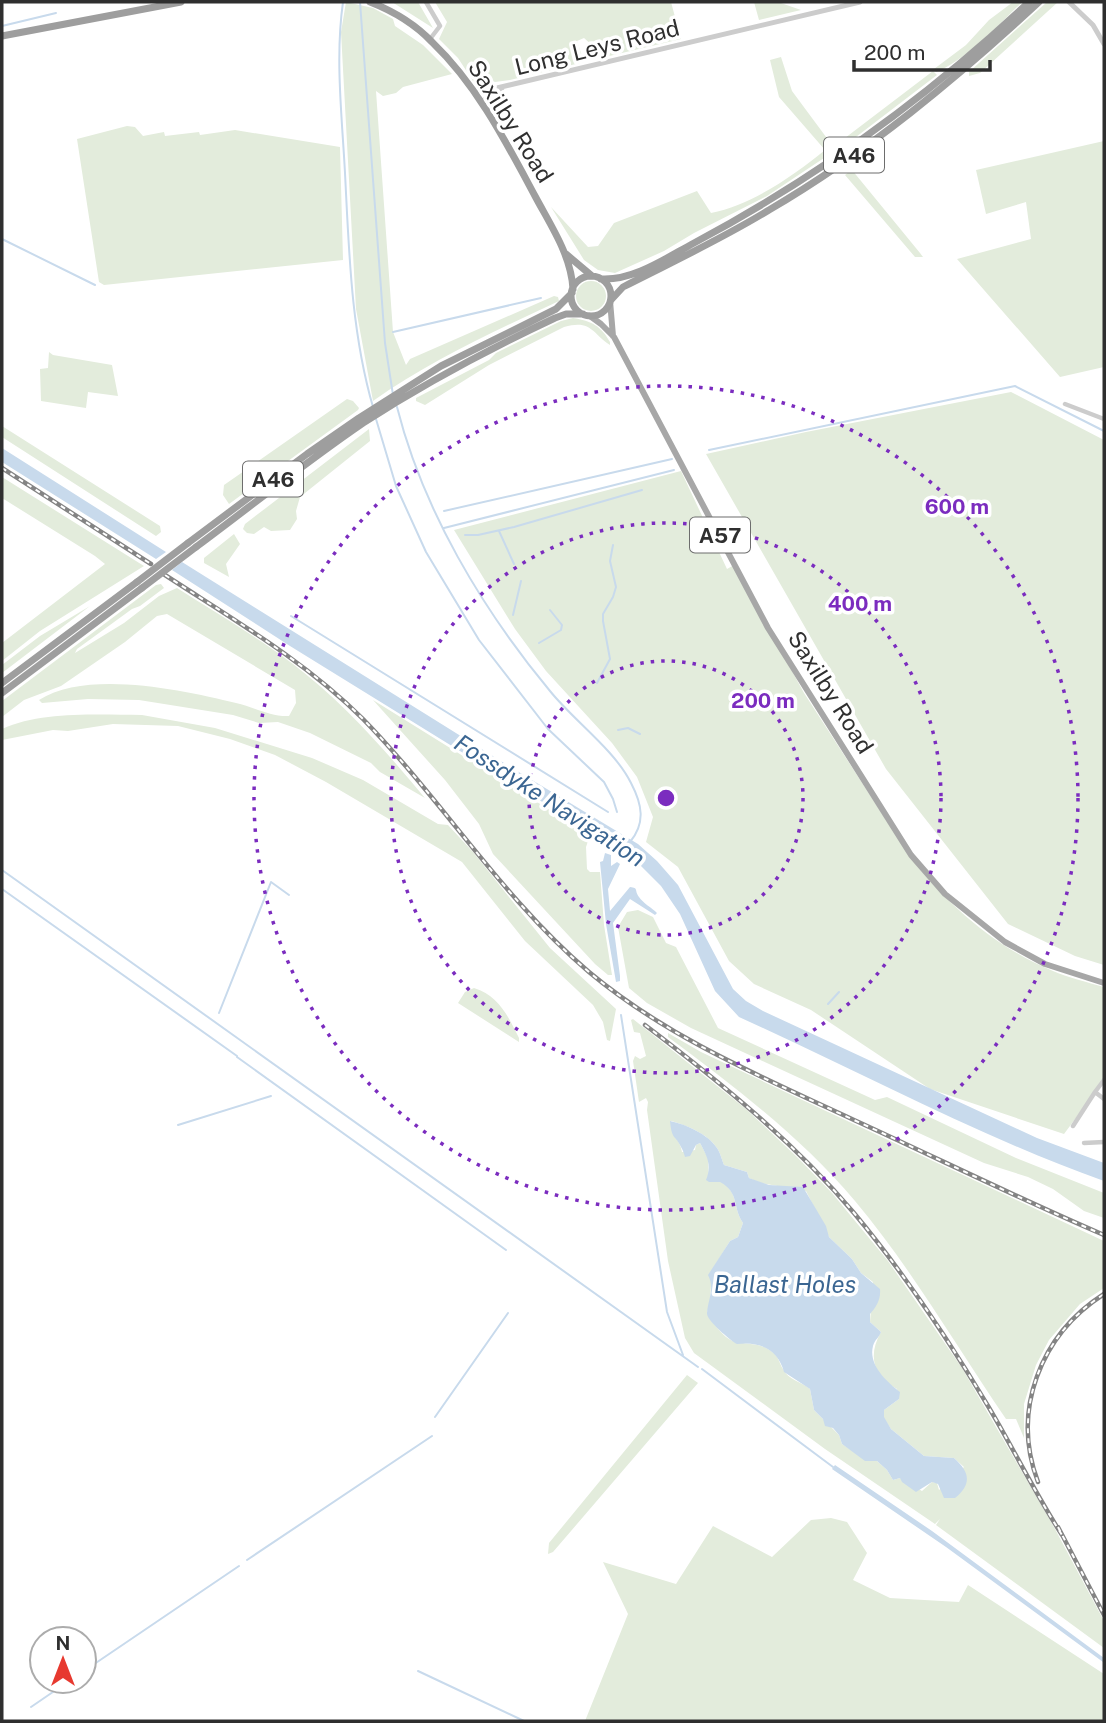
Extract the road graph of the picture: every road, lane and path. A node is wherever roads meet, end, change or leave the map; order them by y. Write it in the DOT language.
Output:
graph roads {
  1 [pos="181,2"];
  2 [pos="370,2"];
  3 [pos="426,2"];
  4 [pos="860,2"];
  5 [pos="1029,2"];
  6 [pos="1039,2"];
  7 [pos="1069,2"];
  8 [pos="2,36"];
  9 [pos="430,39"];
  10 [pos="1104,44"];
  11 [pos="505,87"];
  12 [pos="475,93"];
  13 [pos="481,102"];
  14 [pos="566,254"];
  15 [pos="592,277"];
  16 [pos="601,279"];
  17 [pos="572,291"];
  18 [pos="610,300"];
  19 [pos="586,315"];
  20 [pos="614,337"];
  21 [pos="411,389"];
  22 [pos="1065,404"];
  23 [pos="1104,419"];
  24 [pos="139,584"];
  25 [pos="2,683"];
  26 [pos="2,693"];
  27 [pos="1104,983"];
  28 [pos="1104,1080"];
  29 [pos="1095,1092"];
  30 [pos="1104,1099"];
  31 [pos="1073,1126"];
  32 [pos="1104,1142"];
  33 [pos="1084,1143"];
  1 -- 8 [label="highway"];
  2 -- 9 [label="highway, Saxilby Road"];
  3 -- 9 [label="street"];
  4 -- 11 [label="street, Long Leys Road"];
  5 -- 16 [label="highway, A46"];
  6 -- 18 [label="highway, A46"];
  7 -- 10 [label="street"];
  9 -- 12 [label="highway, Saxilby Road"];
  11 -- 12 [label="street, Long Leys Road"];
  11 -- 13 [label="street, Long Leys Road"];
  12 -- 13 [label="highway, Saxilby Road"];
  13 -- 14 [label="highway, Saxilby Road"];
  14 -- 15 [label="highway, Saxilby Road"];
  14 -- 17 [label="highway, Saxilby Road"];
  15 -- 16 [label="highway"];
  15 -- 17 [label="highway"];
  16 -- 18 [label="highway"];
  17 -- 19 [label="highway"];
  17 -- 21 [label="highway, A46"];
  18 -- 19 [label="highway"];
  18 -- 20 [label="main road, Saxilby Road / A57"];
  19 -- 20 [label="main road, Saxilby Road / A57"];
  19 -- 21 [label="highway, A46"];
  20 -- 27 [label="main road, Saxilby Road / A57"];
  21 -- 24 [label="highway, A46, bridge"];
  22 -- 23 [label="street"];
  24 -- 25 [label="highway, A46"];
  24 -- 26 [label="highway, A46"];
  28 -- 29 [label="street"];
  29 -- 30 [label="street"];
  29 -- 31 [label="street"];
  32 -- 33 [label="street"];
}
